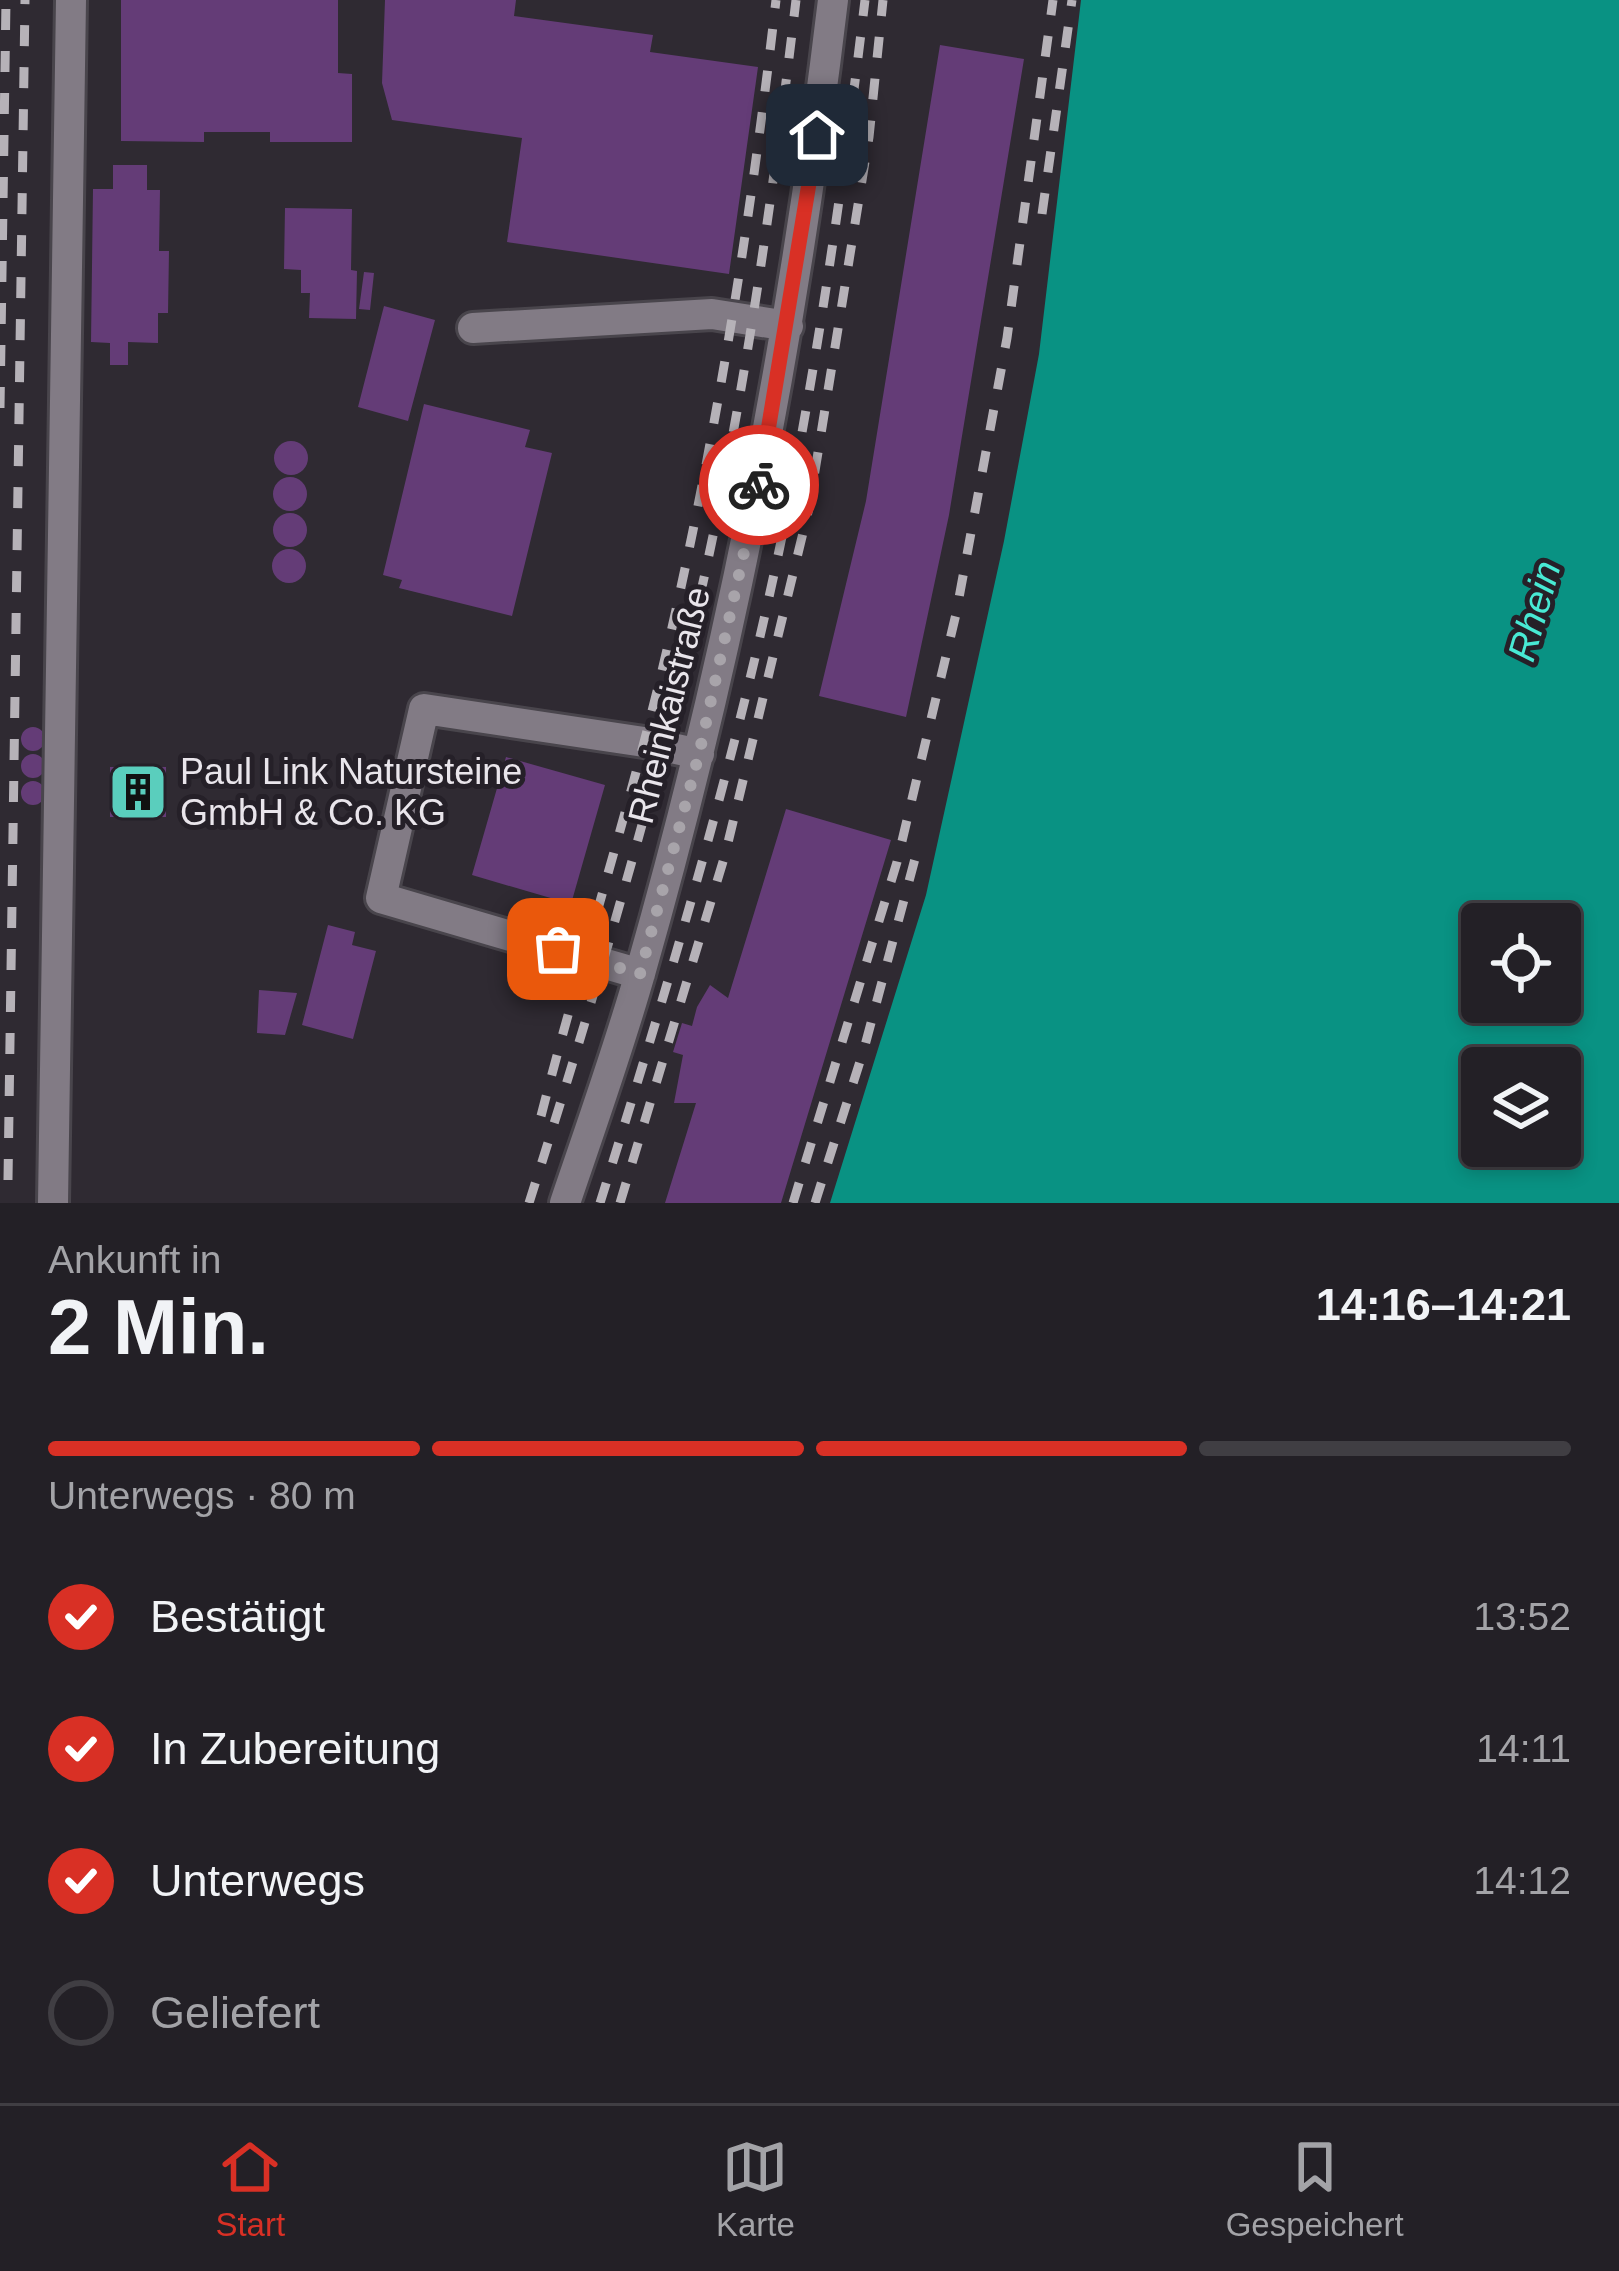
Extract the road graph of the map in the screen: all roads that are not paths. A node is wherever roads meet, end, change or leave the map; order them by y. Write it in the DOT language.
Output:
graph roads {
  1 [pos="70,0"];
  2 [pos="833,0"];
  3 [pos="788,326"];
  4 [pos="472,328"];
  5 [pos="699,754"];
  6 [pos="640,974"];
  7 [pos="53,1203"];
  8 [pos="565,1203"];
  1 -- 7 [label="street"];
  2 -- 3 [label="street, Rheinkaistraße"];
  3 -- 4 [label="street"];
  3 -- 5 [label="street, Rheinkaistraße"];
  5 -- 6 [label="street, Rheinkaistraße"];
  5 -- 6 [label="street"];
  6 -- 8 [label="street, Rheinkaistraße"];
}
